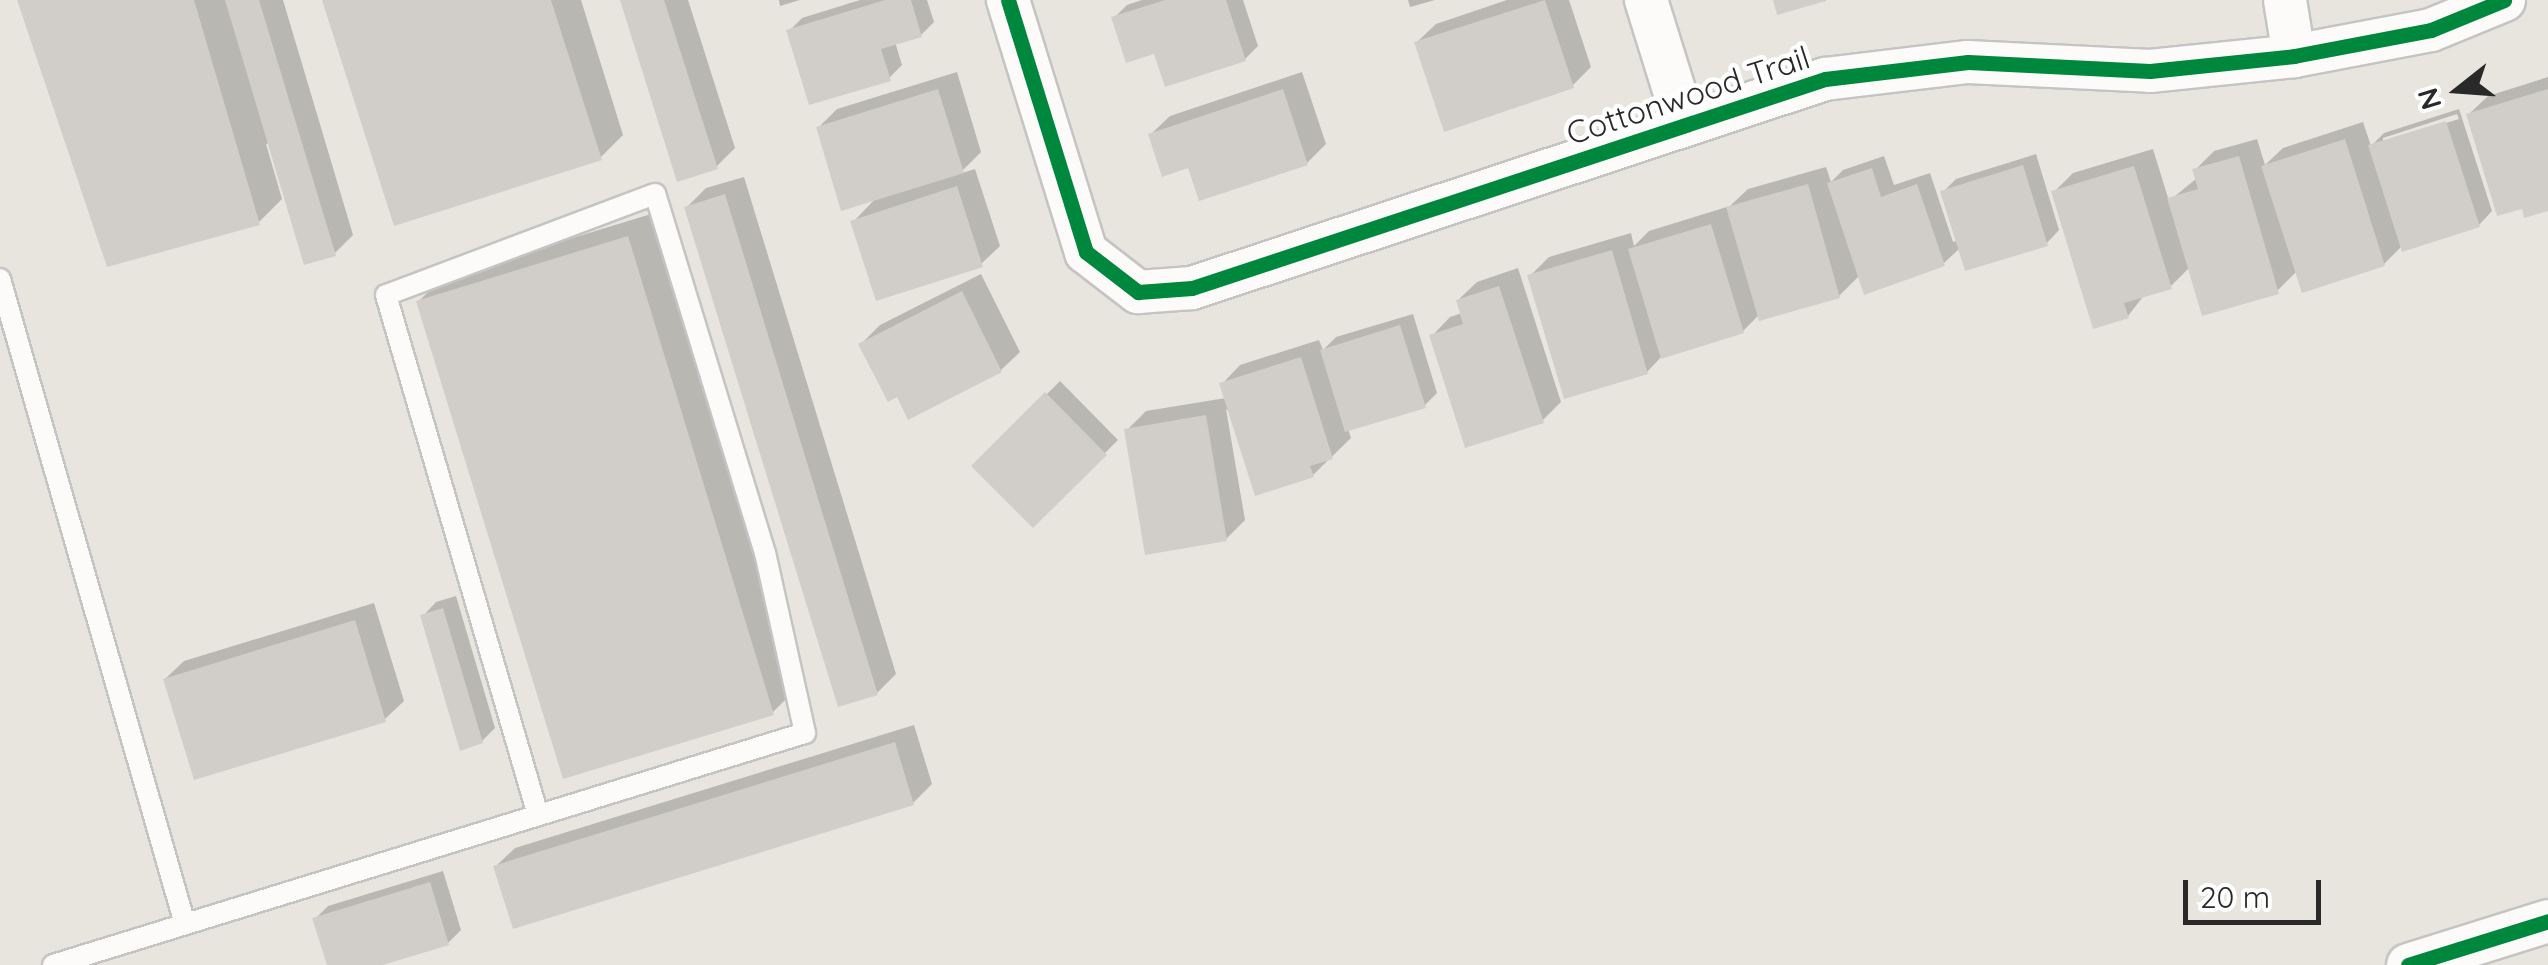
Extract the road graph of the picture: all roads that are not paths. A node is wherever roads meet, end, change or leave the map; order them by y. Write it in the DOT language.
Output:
graph roads {
  1 [pos="1008,0"];
  2 [pos="1646,0"];
  3 [pos="2285,0"];
  4 [pos="2504,0"];
  5 [pos="2294,56"];
  6 [pos="1684,122"];
  7 [pos="0,278"];
  8 [pos="538,815"];
  9 [pos="2548,921"];
  10 [pos="185,924"];
  11 [pos="53,965"];
  12 [pos="2408,965"];
  1 -- 6 [label="street, Cottonwood Trail"];
  2 -- 6 [label="street"];
  3 -- 5 [label="street"];
  4 -- 5 [label="street, Cottonwood Trail"];
  5 -- 6 [label="street, Cottonwood Trail"];
  7 -- 10 [label="lane"];
  8 -- 8 [label="lane"];
  8 -- 10 [label="lane"];
  9 -- 12 [label="street"];
  10 -- 11 [label="lane"];
}
